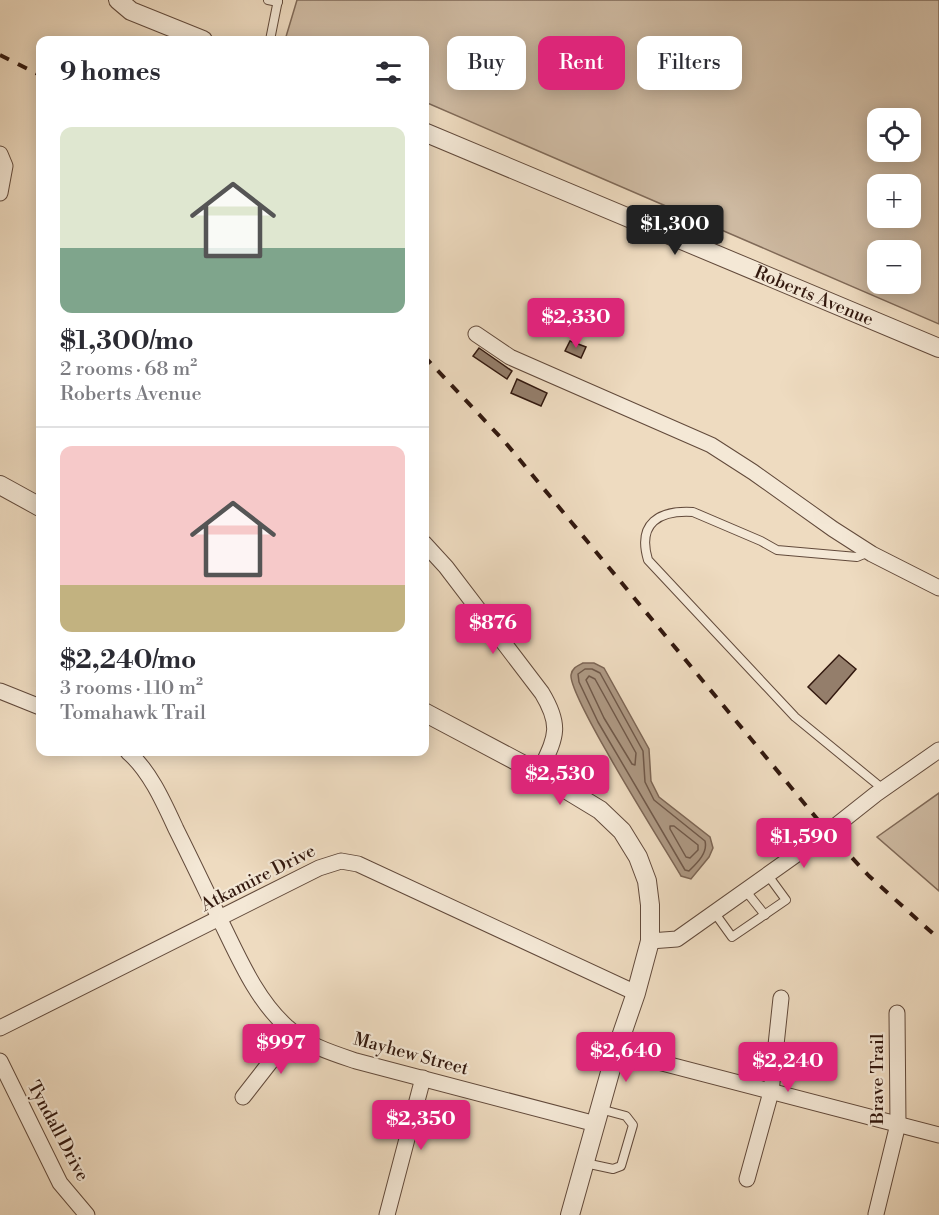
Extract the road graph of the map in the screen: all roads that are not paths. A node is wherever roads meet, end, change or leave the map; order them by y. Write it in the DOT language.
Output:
graph roads {
  1 [pos="118,0"];
  2 [pos="268,0"];
  3 [pos="278,1"];
  4 [pos="193,36"];
  5 [pos="271,36"];
  6 [pos="429,134"];
  7 [pos="0,154"];
  8 [pos="0,193"];
  9 [pos="476,334"];
  10 [pos="939,348"];
  11 [pos="0,485"];
  12 [pos="36,505"];
  13 [pos="429,547"];
  14 [pos="870,552"];
  15 [pos="939,588"];
  16 [pos="0,691"];
  17 [pos="36,705"];
  18 [pos="429,715"];
  19 [pos="939,750"];
  20 [pos="131,756"];
  21 [pos="539,773"];
  22 [pos="883,789"];
  23 [pos="767,874"];
  24 [pos="745,890"];
  25 [pos="714,912"];
  26 [pos="765,915"];
  27 [pos="220,919"];
  28 [pos="650,941"];
  29 [pos="636,993"];
  30 [pos="781,998"];
  31 [pos="897,1013"];
  32 [pos="0,1028"];
  33 [pos="293,1033"];
  34 [pos="616,1052"];
  35 [pos="0,1061"];
  36 [pos="423,1078"];
  37 [pos="771,1092"];
  38 [pos="243,1097"];
  39 [pos="598,1116"];
  40 [pos="898,1124"];
  41 [pos="939,1135"];
  42 [pos="585,1163"];
  43 [pos="747,1179"];
  44 [pos="876,1214"];
  45 [pos="87,1215"];
  46 [pos="387,1215"];
  47 [pos="570,1215"];
  1 -- 4 [label="street"];
  2 -- 3 [label="lane"];
  3 -- 5 [label="lane"];
  6 -- 10 [label="street, Roberts Avenue"];
  7 -- 8 [label="street"];
  9 -- 14 [label="street"];
  11 -- 12 [label="street"];
  13 -- 21 [label="street"];
  14 -- 15 [label="street"];
  14 -- 22 [label="lane"];
  16 -- 17 [label="street"];
  18 -- 21 [label="street"];
  19 -- 22 [label="street"];
  20 -- 27 [label="street, Mayhew Street"];
  21 -- 28 [label="street"];
  22 -- 23 [label="street"];
  23 -- 24 [label="street"];
  23 -- 26 [label="lane"];
  24 -- 25 [label="street"];
  24 -- 26 [label="lane"];
  25 -- 26 [label="lane"];
  25 -- 28 [label="street"];
  27 -- 29 [label="street, Atkamire Drive"];
  27 -- 32 [label="street, Atkamire Drive"];
  27 -- 33 [label="street, Mayhew Street"];
  28 -- 29 [label="street"];
  29 -- 34 [label="street"];
  30 -- 37 [label="street"];
  31 -- 40 [label="street, Brave Trail"];
  33 -- 36 [label="street, Mayhew Street"];
  33 -- 38 [label="street"];
  34 -- 37 [label="street"];
  34 -- 39 [label="street"];
  35 -- 45 [label="street, Tyndall Drive"];
  36 -- 39 [label="street, Mayhew Street"];
  36 -- 46 [label="street"];
  37 -- 40 [label="street"];
  37 -- 43 [label="street"];
  39 -- 42 [label="street"];
  39 -- 42 [label="lane"];
  40 -- 41 [label="street"];
  40 -- 44 [label="street, Brave Trail"];
  42 -- 47 [label="street"];
}
